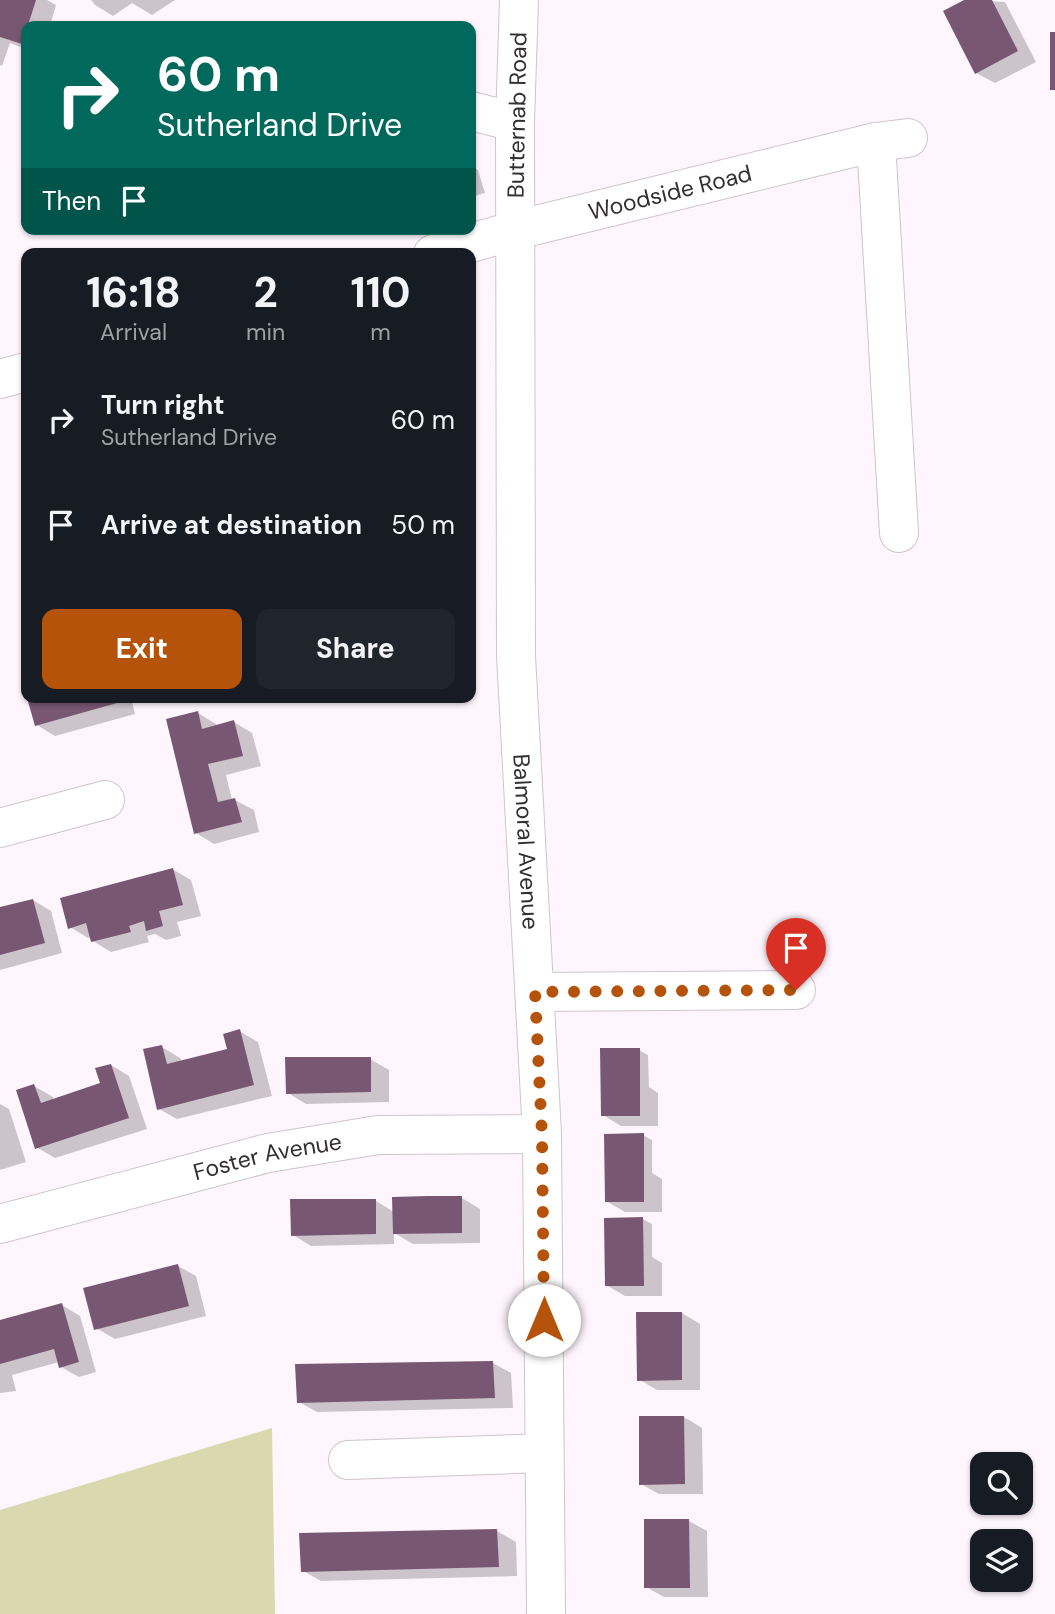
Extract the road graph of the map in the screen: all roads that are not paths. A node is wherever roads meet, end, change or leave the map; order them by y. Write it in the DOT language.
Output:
graph roads {
  1 [pos="519,0"];
  2 [pos="476,112"];
  3 [pos="515,122"];
  4 [pos="516,230"];
  5 [pos="454,248"];
  6 [pos="21,373"];
  7 [pos="0,379"];
  8 [pos="899,533"];
  9 [pos="105,800"];
  10 [pos="0,828"];
  11 [pos="796,990"];
  12 [pos="535,992"];
  13 [pos="542,1135"];
  14 [pos="0,1224"];
  15 [pos="544,1452"];
  16 [pos="348,1460"];
  17 [pos="545,1614"];
  1 -- 3 [label="street, Butternab Road"];
  2 -- 3 [label="street"];
  3 -- 4 [label="street, Butternab Road"];
  4 -- 5 [label="street, Woodside Road"];
  4 -- 8 [label="street, Woodside Road"];
  4 -- 12 [label="street, Balmoral Avenue"];
  6 -- 7 [label="street"];
  9 -- 10 [label="street"];
  11 -- 12 [label="street"];
  12 -- 13 [label="street, Balmoral Avenue"];
  13 -- 14 [label="street, Foster Avenue"];
  13 -- 15 [label="street, Balmoral Avenue"];
  15 -- 16 [label="street"];
  15 -- 17 [label="street, Balmoral Avenue"];
}
